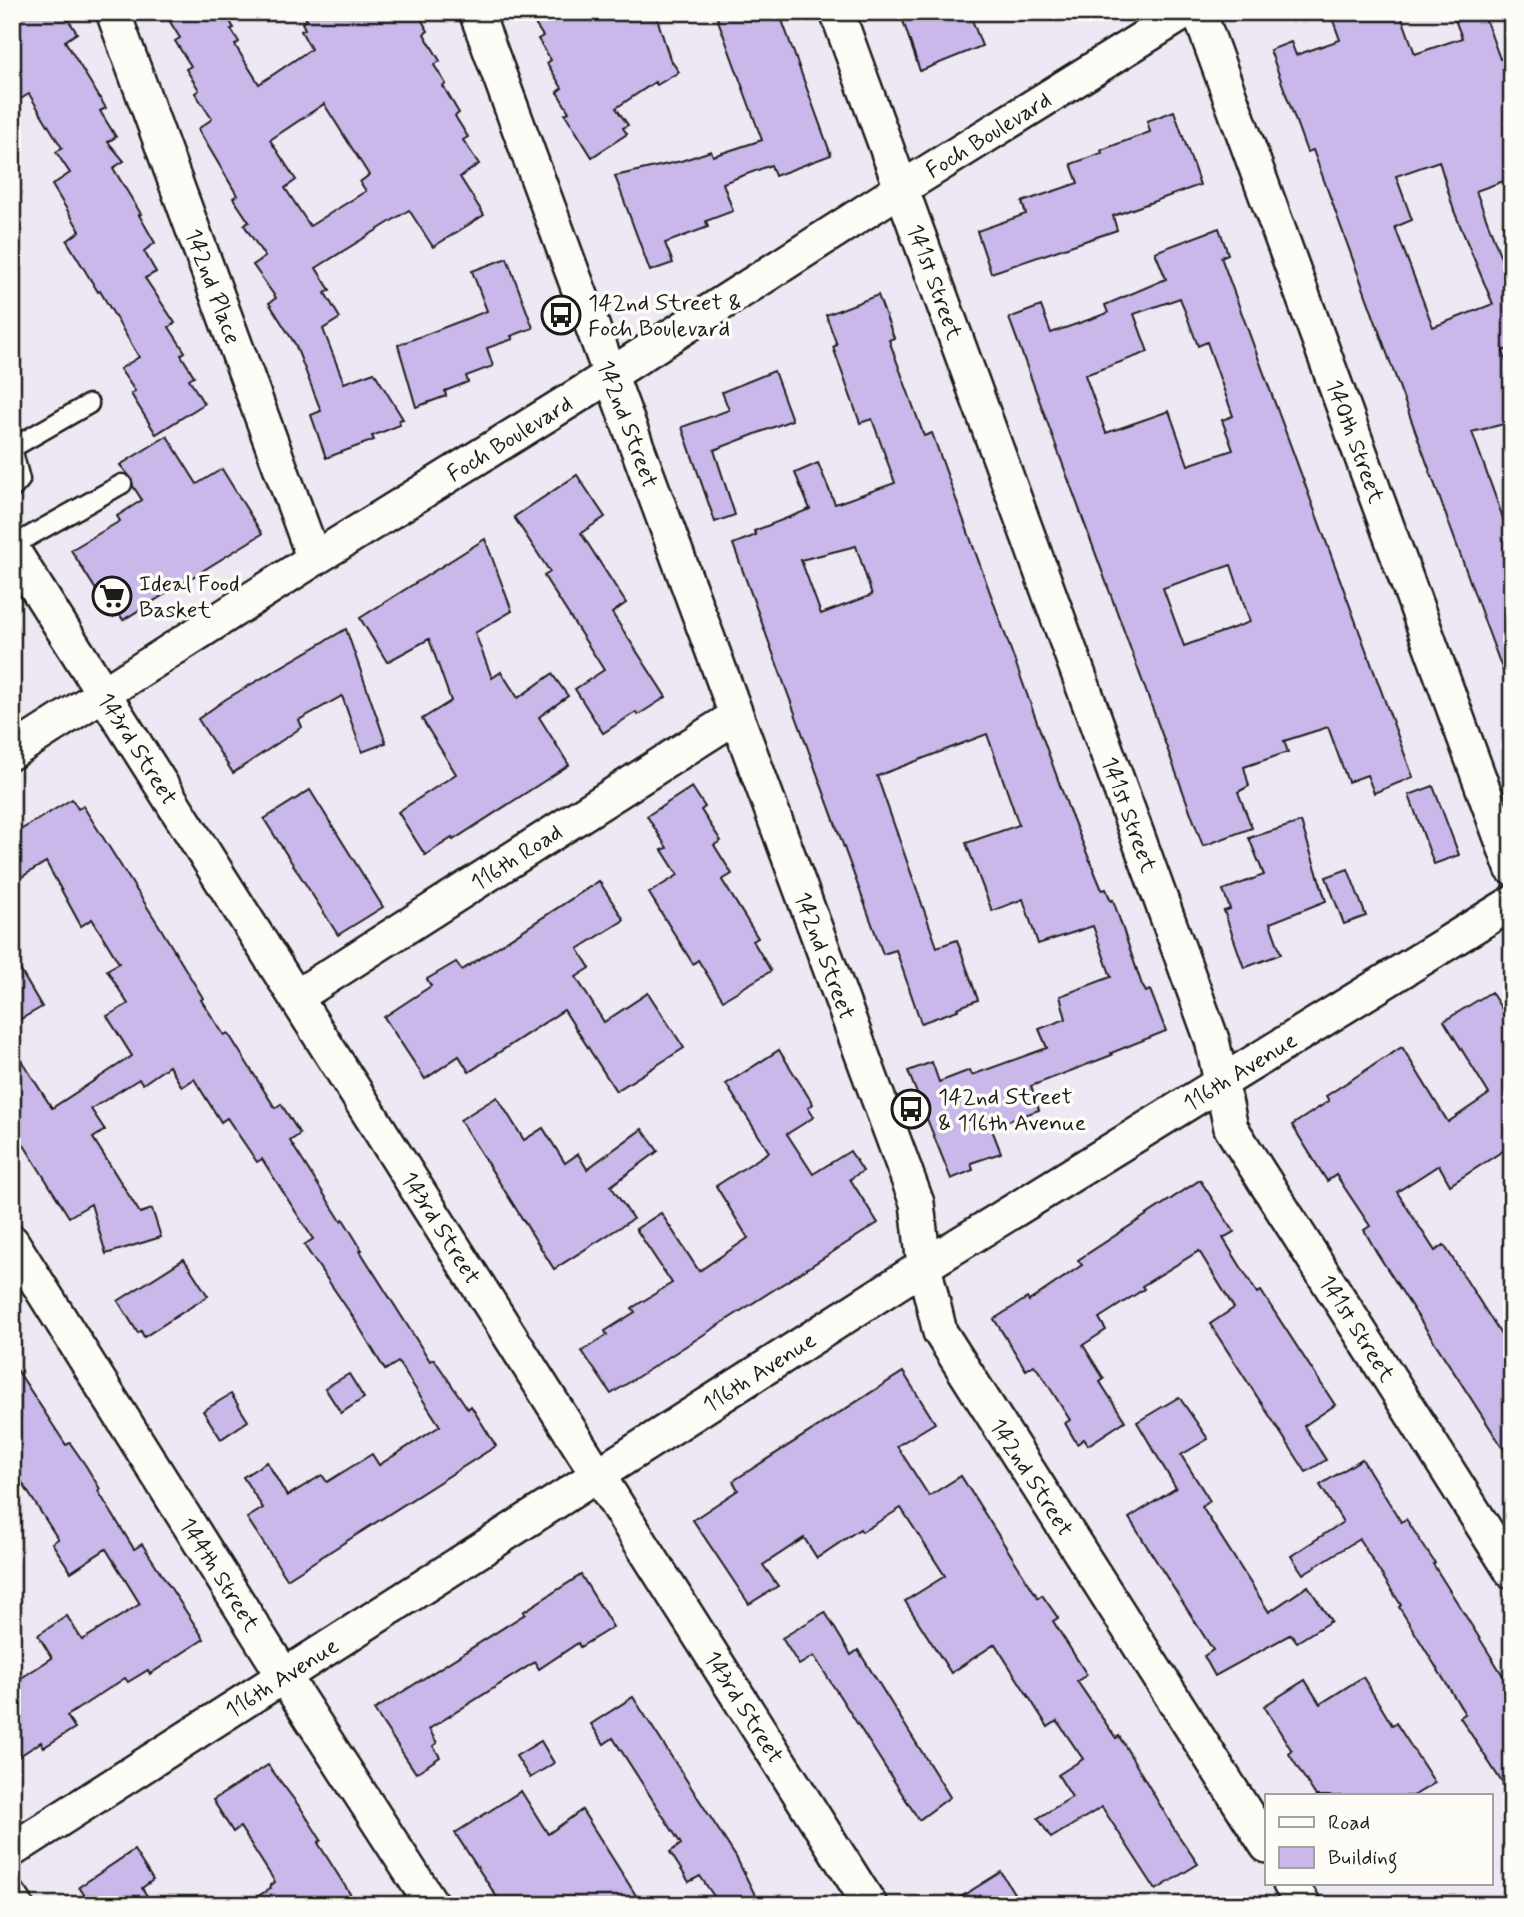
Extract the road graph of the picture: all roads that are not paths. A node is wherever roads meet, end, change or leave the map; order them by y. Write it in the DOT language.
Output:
graph roads {
  1 [pos="113,12"];
  2 [pos="476,12"];
  3 [pos="837,12"];
  4 [pos="1185,12"];
  5 [pos="1199,12"];
  6 [pos="902,188"];
  7 [pos="610,376"];
  8 [pos="89,404"];
  9 [pos="122,484"];
  10 [pos="12,489"];
  11 [pos="12,547"];
  12 [pos="314,559"];
  13 [pos="105,692"];
  14 [pos="736,718"];
  15 [pos="12,752"];
  16 [pos="1512,868"];
  17 [pos="1512,902"];
  18 [pos="296,997"];
  19 [pos="1221,1084"];
  20 [pos="12,1241"];
  21 [pos="924,1266"];
  22 [pos="597,1476"];
  23 [pos="1512,1572"];
  24 [pos="284,1676"];
  25 [pos="1265,1843"];
  26 [pos="12,1850"];
  27 [pos="1291,1885"];
  28 [pos="12,1899"];
  29 [pos="16,1905"];
  30 [pos="432,1905"];
  31 [pos="870,1905"];
  32 [pos="1304,1905"];
  1 -- 12 [label="street, 142nd Place"];
  2 -- 7 [label="street, 142nd Street"];
  3 -- 6 [label="street, 141st Street"];
  4 -- 6 [label="street, Foch Boulevard"];
  5 -- 16 [label="street, 140th Street"];
  6 -- 7 [label="street, Foch Boulevard"];
  6 -- 19 [label="street, 141st Street"];
  7 -- 12 [label="street, Foch Boulevard"];
  7 -- 14 [label="street, 142nd Street"];
  8 -- 10 [label="lane"];
  9 -- 11 [label="lane"];
  11 -- 13 [label="street, 143rd Street"];
  12 -- 13 [label="street, Foch Boulevard"];
  13 -- 15 [label="street, Foch Boulevard"];
  13 -- 18 [label="street, 143rd Street"];
  14 -- 18 [label="street, 116th Road"];
  14 -- 21 [label="street, 142nd Street"];
  17 -- 19 [label="street, 116th Avenue"];
  18 -- 22 [label="street, 143rd Street"];
  19 -- 21 [label="street, 116th Avenue"];
  19 -- 23 [label="street, 141st Street"];
  20 -- 24 [label="street, 144th Street"];
  21 -- 22 [label="street, 116th Avenue"];
  21 -- 25 [label="street, 142nd Street"];
  22 -- 24 [label="street, 116th Avenue"];
  22 -- 31 [label="street, 143rd Street"];
  24 -- 26 [label="street, 116th Avenue"];
  24 -- 30 [label="street, 144th Street"];
  27 -- 32 [label="street"];
  28 -- 29 [label="street"];
}
